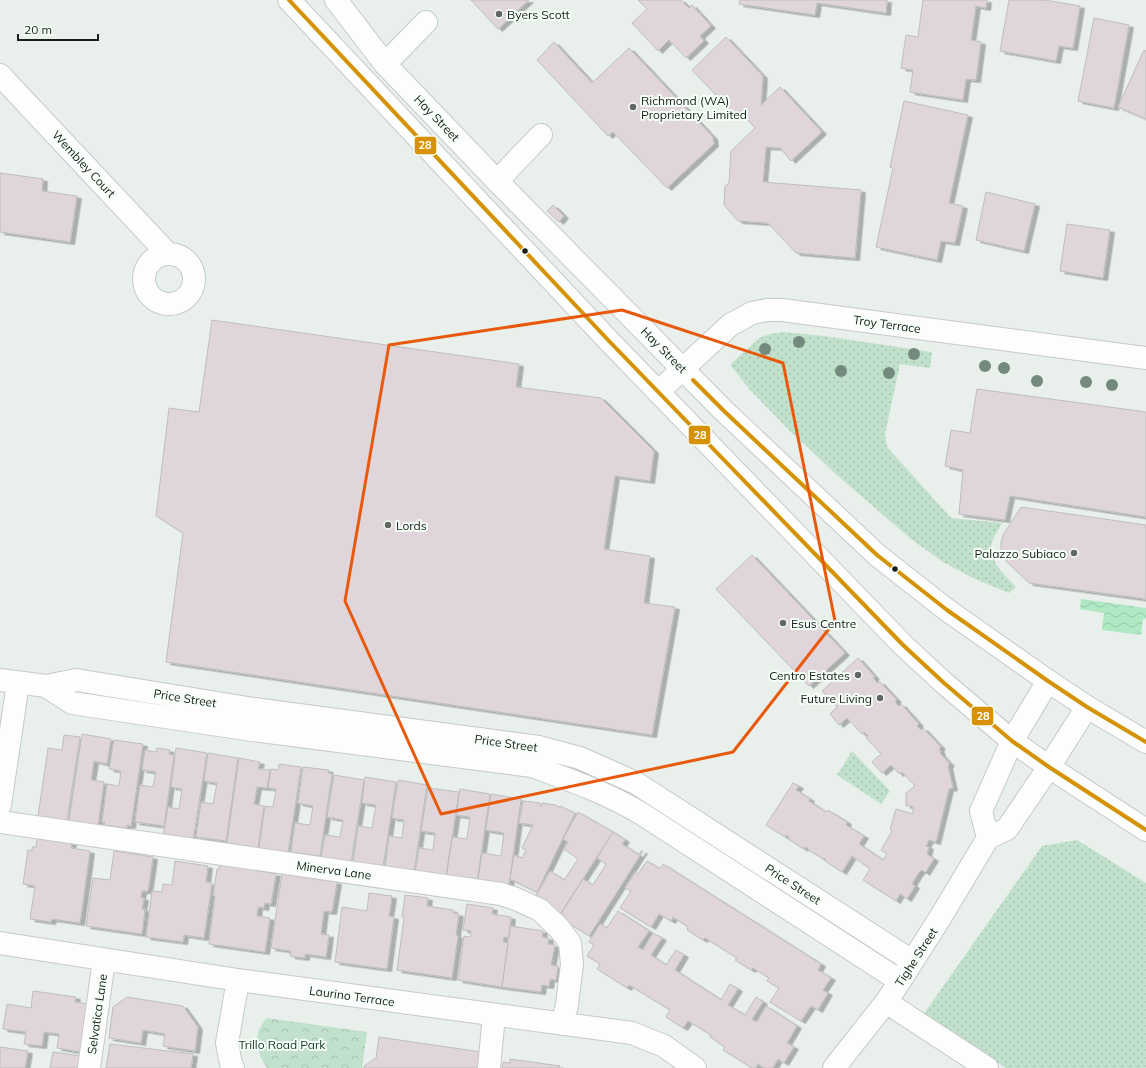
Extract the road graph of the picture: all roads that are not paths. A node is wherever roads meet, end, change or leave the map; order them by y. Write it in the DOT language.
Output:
graph roads {
  1 [pos="289,0"];
  2 [pos="336,0"];
  3 [pos="426,22"];
  4 [pos="385,64"];
  5 [pos="0,75"];
  6 [pos="541,136"];
  7 [pos="497,181"];
  8 [pos="168,254"];
  9 [pos="1146,358"];
  10 [pos="682,369"];
  11 [pos="658,392"];
  12 [pos="9,681"];
  13 [pos="1048,681"];
  14 [pos="46,686"];
  15 [pos="1087,707"];
  16 [pos="1012,741"];
  17 [pos="1146,742"];
  18 [pos="1049,767"];
  19 [pos="0,805"];
  20 [pos="0,822"];
  21 [pos="1146,830"];
  22 [pos="988,838"];
  23 [pos="0,944"];
  24 [pos="104,960"];
  25 [pos="912,961"];
  26 [pos="238,980"];
  27 [pos="900,981"];
  28 [pos="886,1002"];
  29 [pos="494,1015"];
  30 [pos="562,1024"];
  31 [pos="89,1068"];
  32 [pos="233,1068"];
  33 [pos="489,1068"];
  34 [pos="696,1068"];
  35 [pos="834,1068"];
  36 [pos="987,1068"];
  1 -- 11 [label="street"];
  2 -- 4 [label="street, Hay Street"];
  3 -- 4 [label="street"];
  4 -- 7 [label="street, Hay Street"];
  5 -- 8 [label="street, Wembley Court"];
  6 -- 7 [label="street"];
  7 -- 10 [label="street, Hay Street"];
  9 -- 10 [label="street, Troy Terrace"];
  10 -- 11 [label="street, Troy Terrace"];
  10 -- 13 [label="street, Hay Street"];
  11 -- 16 [label="street"];
  12 -- 14 [label="street, Price Street"];
  12 -- 19 [label="street"];
  13 -- 15 [label="street, Hay Street"];
  13 -- 16 [label="street"];
  14 -- 25 [label="street, Price Street"];
  14 -- 27 [label="street, Price Street"];
  15 -- 17 [label="street, Hay Street"];
  15 -- 18 [label="street"];
  16 -- 18 [label="street"];
  16 -- 22 [label="street"];
  18 -- 21 [label="street"];
  18 -- 22 [label="street"];
  20 -- 30 [label="street, Minerva Lane"];
  22 -- 25 [label="street, Tighe Street"];
  23 -- 24 [label="street, Laurino Terrace"];
  24 -- 26 [label="street, Laurino Terrace"];
  24 -- 31 [label="street, Selvatica Lane"];
  25 -- 27 [label="street, Tighe Street"];
  26 -- 29 [label="street, Laurino Terrace"];
  26 -- 32 [label="street"];
  27 -- 28 [label="street, Tighe Street"];
  28 -- 35 [label="street, Tighe Street"];
  28 -- 36 [label="street"];
  29 -- 30 [label="street, Laurino Terrace"];
  29 -- 33 [label="street"];
  30 -- 34 [label="street, Laurino Terrace"];
}
